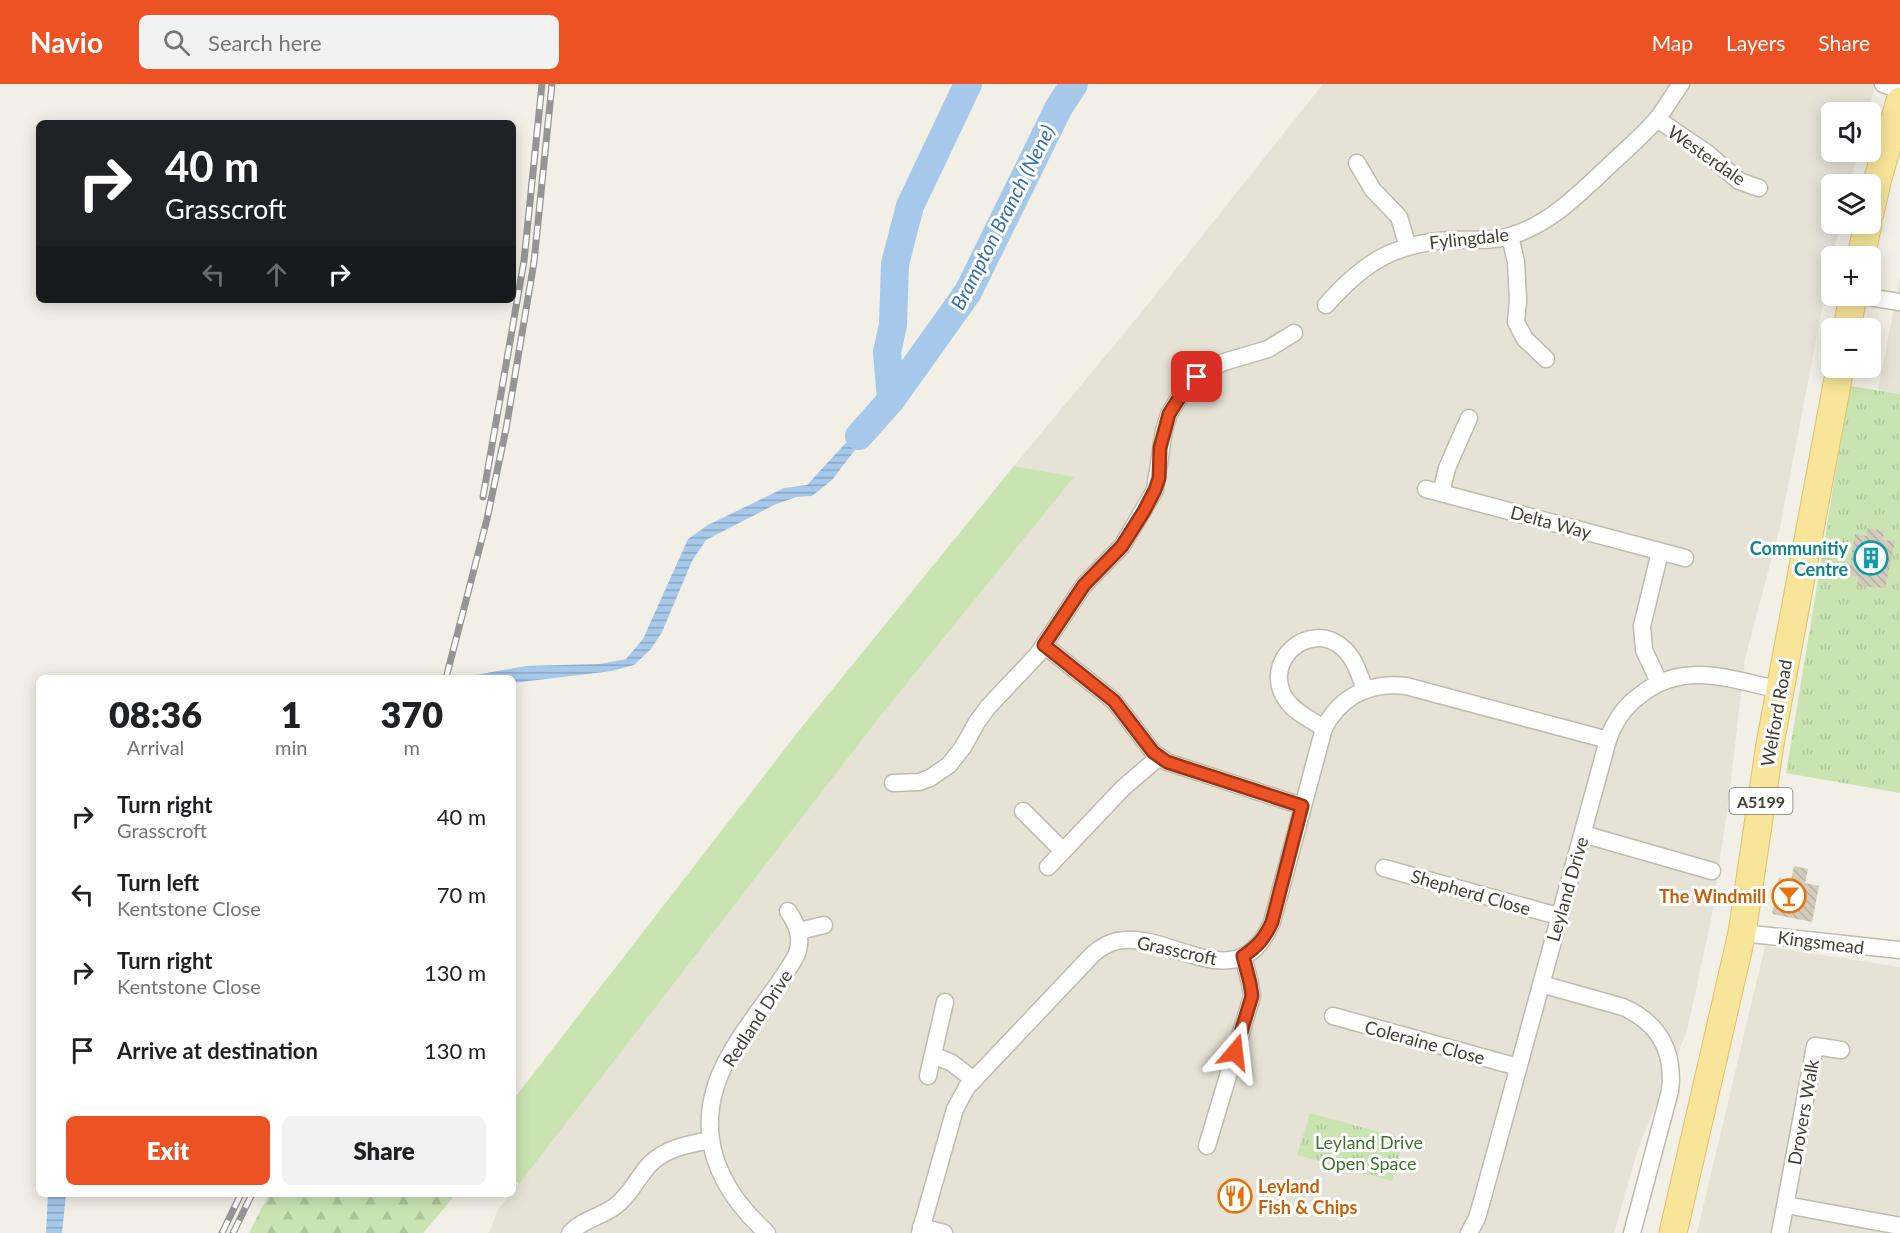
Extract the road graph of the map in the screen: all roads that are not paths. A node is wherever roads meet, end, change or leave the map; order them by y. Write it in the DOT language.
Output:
graph roads {
  1 [pos="1681,84"];
  2 [pos="1883,84"];
  3 [pos="1900,90"];
  4 [pos="1900,102"];
  5 [pos="1657,119"];
  6 [pos="1357,163"];
  7 [pos="1879,174"];
  8 [pos="1759,188"];
  9 [pos="1510,236"];
  10 [pos="1408,247"];
  11 [pos="1881,299"];
  12 [pos="1900,302"];
  13 [pos="1326,305"];
  14 [pos="1294,333"];
  15 [pos="1546,359"];
  16 [pos="1837,378"];
  17 [pos="1469,418"];
  18 [pos="1660,552"];
  19 [pos="1685,558"];
  20 [pos="1044,645"];
  21 [pos="1659,682"];
  22 [pos="1365,690"];
  23 [pos="1780,690"];
  24 [pos="1324,728"];
  25 [pos="1608,740"];
  26 [pos="1159,757"];
  27 [pos="892,783"];
  28 [pos="1302,806"];
  29 [pos="1023,811"];
  30 [pos="1583,834"];
  31 [pos="1063,850"];
  32 [pos="1048,867"];
  33 [pos="1384,868"];
  34 [pos="1712,871"];
  35 [pos="788,911"];
  36 [pos="1558,916"];
  37 [pos="824,925"];
  38 [pos="799,931"];
  39 [pos="1742,933"];
  40 [pos="1900,950"];
  41 [pos="1243,956"];
  42 [pos="1541,984"];
  43 [pos="945,1002"];
  44 [pos="1333,1016"];
  45 [pos="1841,1050"];
  46 [pos="933,1054"];
  47 [pos="1518,1067"];
  48 [pos="928,1076"];
  49 [pos="974,1080"];
  50 [pos="710,1140"];
  51 [pos="1207,1146"];
  52 [pos="1786,1205"];
  53 [pos="1900,1226"];
  54 [pos="921,1230"];
  55 [pos="570,1233"];
  56 [pos="767,1233"];
  57 [pos="944,1233"];
  58 [pos="1469,1233"];
  59 [pos="1632,1233"];
  60 [pos="1673,1233"];
  61 [pos="1780,1233"];
  1 -- 5 [label="street, Fylingdale"];
  2 -- 3 [label="street"];
  4 -- 7 [label="main road"];
  5 -- 8 [label="street, Westerdale"];
  5 -- 9 [label="street, Fylingdale"];
  6 -- 10 [label="street"];
  9 -- 10 [label="street, Fylingdale"];
  9 -- 15 [label="street"];
  10 -- 13 [label="street, Fylingdale"];
  11 -- 12 [label="street"];
  14 -- 20 [label="street"];
  16 -- 23 [label="main road, Welford Road / A5199"];
  17 -- 18 [label="street, Delta Way"];
  18 -- 19 [label="street, Delta Way"];
  18 -- 21 [label="street"];
  20 -- 26 [label="street"];
  20 -- 27 [label="street"];
  21 -- 23 [label="street, Leyland Drive"];
  21 -- 25 [label="street, Leyland Drive"];
  22 -- 24 [label="street, Grasscroft"];
  22 -- 24 [label="street"];
  22 -- 25 [label="street, Grasscroft"];
  23 -- 39 [label="main road, Welford Road / A5199"];
  24 -- 28 [label="street, Grasscroft"];
  25 -- 30 [label="street, Leyland Drive"];
  26 -- 28 [label="street"];
  26 -- 31 [label="street"];
  28 -- 41 [label="street, Grasscroft"];
  29 -- 31 [label="street"];
  30 -- 34 [label="street"];
  30 -- 36 [label="street, Leyland Drive"];
  31 -- 32 [label="street"];
  33 -- 36 [label="street, Shepherd Close"];
  35 -- 38 [label="street"];
  36 -- 42 [label="street, Leyland Drive"];
  37 -- 38 [label="street"];
  38 -- 50 [label="street, Redland Drive"];
  39 -- 40 [label="street, Kingsmead"];
  39 -- 60 [label="main road, Welford Road / A5199"];
  41 -- 49 [label="street, Grasscroft"];
  41 -- 51 [label="street"];
  42 -- 47 [label="street, Leyland Drive"];
  42 -- 59 [label="street"];
  43 -- 46 [label="street"];
  44 -- 47 [label="street, Coleraine Close"];
  45 -- 52 [label="street, Drovers Walk"];
  46 -- 48 [label="street"];
  46 -- 49 [label="street"];
  47 -- 58 [label="street, Leyland Drive"];
  49 -- 54 [label="street, Grasscroft"];
  50 -- 55 [label="street"];
  50 -- 56 [label="street, Redland Drive"];
  52 -- 53 [label="street"];
  52 -- 61 [label="street, Drovers Walk"];
  54 -- 57 [label="street, Grasscroft"];
}
